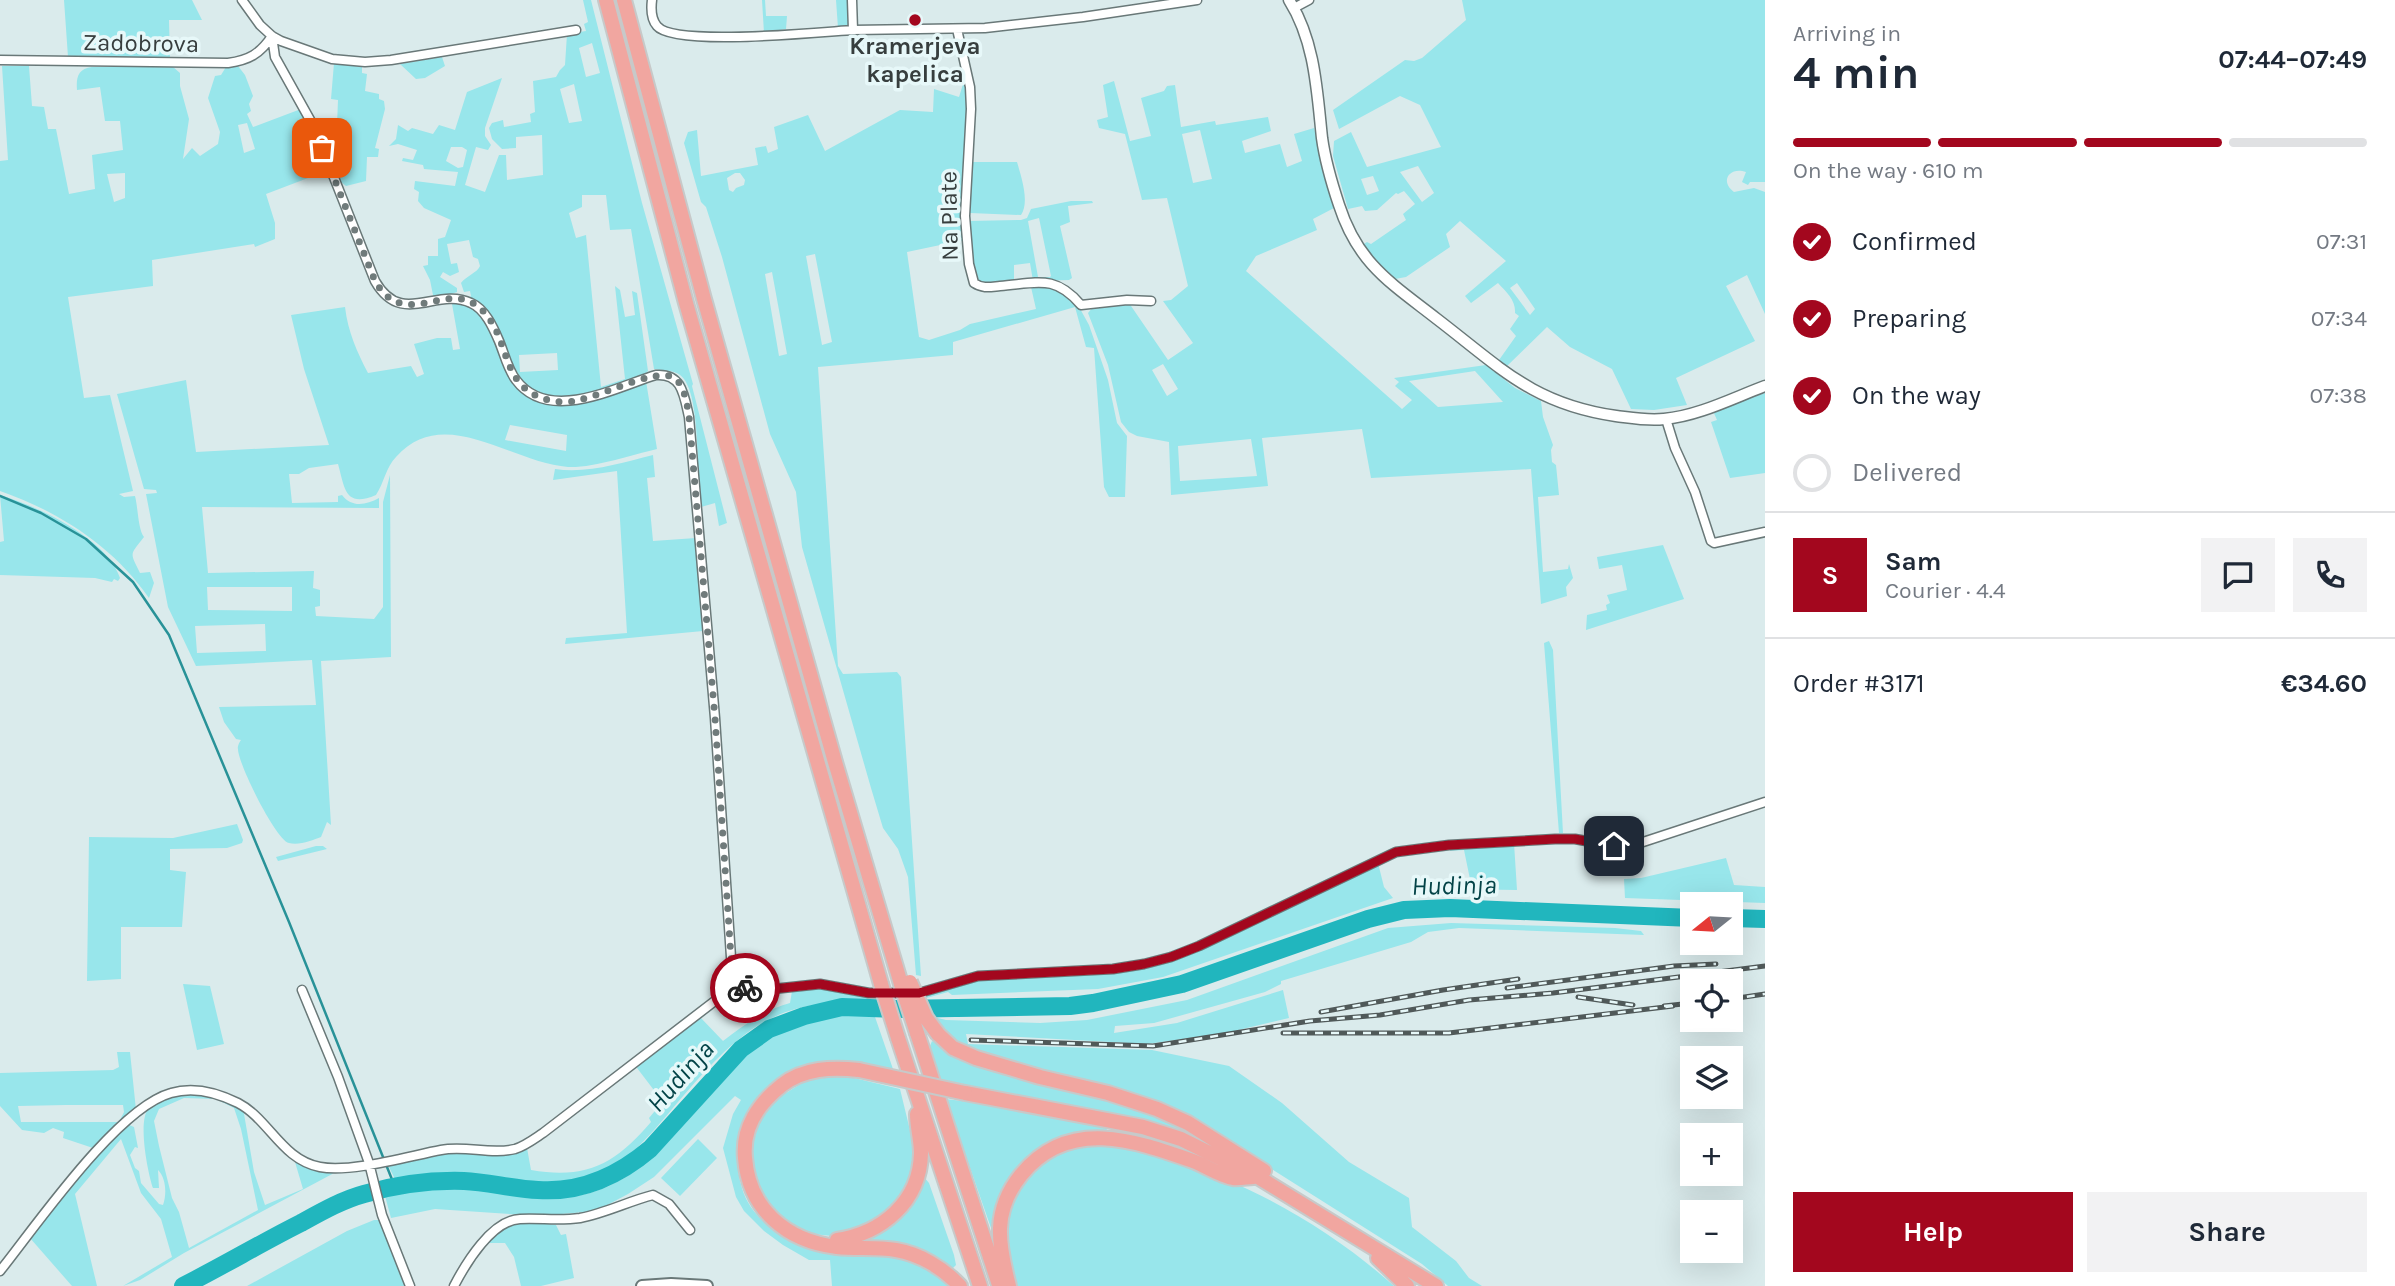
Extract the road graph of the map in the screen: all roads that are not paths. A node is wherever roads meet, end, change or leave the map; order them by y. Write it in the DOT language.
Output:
graph roads {
  1 [pos="242,0"];
  2 [pos="606,0"];
  3 [pos="624,0"];
  4 [pos="652,0"];
  5 [pos="852,0"];
  6 [pos="1197,0"];
  7 [pos="1309,0"];
  8 [pos="1292,4"];
  9 [pos="957,29"];
  10 [pos="576,30"];
  11 [pos="853,30"];
  12 [pos="272,36"];
  13 [pos="0,61"];
  14 [pos="1151,301"];
  15 [pos="1765,386"];
  16 [pos="1666,419"];
  17 [pos="1765,532"];
  18 [pos="1765,802"];
  19 [pos="905,983"];
  20 [pos="733,987"];
  21 [pos="302,990"];
  22 [pos="918,1099"];
  23 [pos="373,1163"];
  24 [pos="1258,1177"];
  25 [pos="1274,1186"];
  26 [pos="690,1230"];
  27 [pos="1352,1233"];
  28 [pos="811,1241"];
  29 [pos="1412,1270"];
  30 [pos="0,1271"];
  31 [pos="410,1286"];
  32 [pos="454,1286"];
  33 [pos="642,1286"];
  34 [pos="707,1286"];
  35 [pos="960,1286"];
  36 [pos="980,1286"];
  37 [pos="1000,1286"];
  38 [pos="1009,1286"];
  39 [pos="1407,1286"];
  40 [pos="1423,1286"];
  41 [pos="1436,1286"];
  1 -- 12 [label="street"];
  2 -- 22 [label="highway, bridge"];
  3 -- 19 [label="highway"];
  4 -- 11 [label="street"];
  5 -- 11 [label="street"];
  6 -- 9 [label="street"];
  7 -- 8 [label="street"];
  8 -- 16 [label="street"];
  9 -- 11 [label="street"];
  9 -- 14 [label="street, Na Plate"];
  10 -- 12 [label="street"];
  12 -- 13 [label="street, Zadobrova"];
  12 -- 20 [label="street"];
  15 -- 16 [label="street"];
  16 -- 17 [label="street"];
  18 -- 20 [label="street"];
  19 -- 25 [label="highway, bridge"];
  19 -- 37 [label="highway, bridge"];
  20 -- 23 [label="street"];
  21 -- 23 [label="street"];
  22 -- 28 [label="highway"];
  22 -- 36 [label="highway"];
  23 -- 30 [label="street"];
  23 -- 31 [label="street"];
  24 -- 25 [label="highway"];
  24 -- 28 [label="highway, bridge"];
  24 -- 38 [label="highway"];
  25 -- 27 [label="highway"];
  26 -- 32 [label="street"];
  27 -- 29 [label="highway"];
  27 -- 39 [label="highway"];
  28 -- 35 [label="highway"];
  29 -- 40 [label="highway"];
  29 -- 41 [label="highway"];
  33 -- 34 [label="main road"];
}
